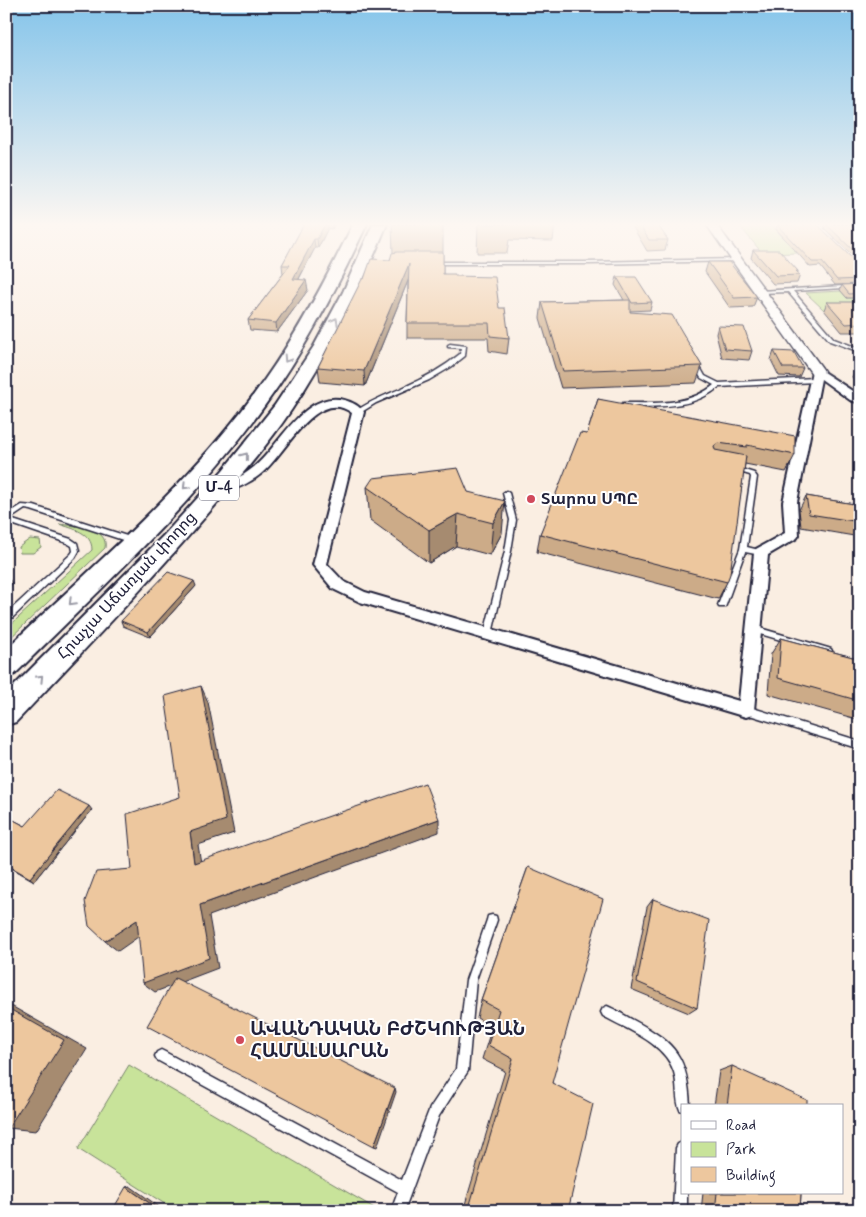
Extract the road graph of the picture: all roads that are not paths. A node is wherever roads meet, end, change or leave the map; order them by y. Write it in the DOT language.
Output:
graph roads {
  1 [pos="332,281"];
  2 [pos="358,281"];
  3 [pos="752,281"];
  4 [pos="860,286"];
  5 [pos="790,291"];
  6 [pos="760,292"];
  7 [pos="450,346"];
  8 [pos="860,351"];
  9 [pos="690,353"];
  10 [pos="816,376"];
  11 [pos="718,385"];
  12 [pos="860,400"];
  13 [pos="623,404"];
  14 [pos="358,412"];
  15 [pos="730,468"];
  16 [pos="217,490"];
  17 [pos="506,493"];
  18 [pos="6,519"];
  19 [pos="134,541"];
  20 [pos="743,549"];
  21 [pos="761,552"];
  22 [pos="722,605"];
  23 [pos="6,619"];
  24 [pos="753,629"];
  25 [pos="488,634"];
  26 [pos="833,652"];
  27 [pos="6,666"];
  28 [pos="746,710"];
  29 [pos="6,713"];
  30 [pos="860,745"];
  31 [pos="492,920"];
  32 [pos="607,1012"];
  33 [pos="161,1056"];
  34 [pos="684,1104"];
  35 [pos="681,1180"];
  36 [pos="405,1189"];
  37 [pos="397,1211"];
  38 [pos="680,1211"];
  1 -- 19 [label="highway, Հրաչյա Աճառյան փողոց / Մ-4, one-way"];
  16 -- 2 [label="highway, Հրաչյա Աճառյան փողոց / Մ-4, one-way"];
  3 -- 6 [label="street"];
  4 -- 5 [label="lane"];
  5 -- 6 [label="lane"];
  5 -- 8 [label="lane"];
  6 -- 10 [label="street"];
  7 -- 14 [label="lane"];
  9 -- 11 [label="lane"];
  10 -- 11 [label="lane"];
  10 -- 12 [label="street"];
  10 -- 21 [label="street"];
  11 -- 13 [label="lane"];
  14 -- 16 [label="street"];
  14 -- 25 [label="street"];
  15 -- 20 [label="lane"];
  29 -- 16 [label="highway, Հրաչյա Աճառյան փողոց / Մ-4, one-way"];
  17 -- 25 [label="lane"];
  18 -- 19 [label="lane"];
  18 -- 23 [label="lane"];
  19 -- 27 [label="highway, Հրաչյա Աճառյան փողոց / Մ-4, one-way"];
  20 -- 21 [label="lane"];
  20 -- 22 [label="lane"];
  21 -- 24 [label="street"];
  24 -- 26 [label="lane"];
  24 -- 28 [label="street"];
  25 -- 28 [label="street"];
  28 -- 30 [label="lane"];
  31 -- 36 [label="lane"];
  32 -- 34 [label="lane"];
  33 -- 36 [label="lane"];
  35 -- 38 [label="lane"];
  36 -- 37 [label="lane"];
}
